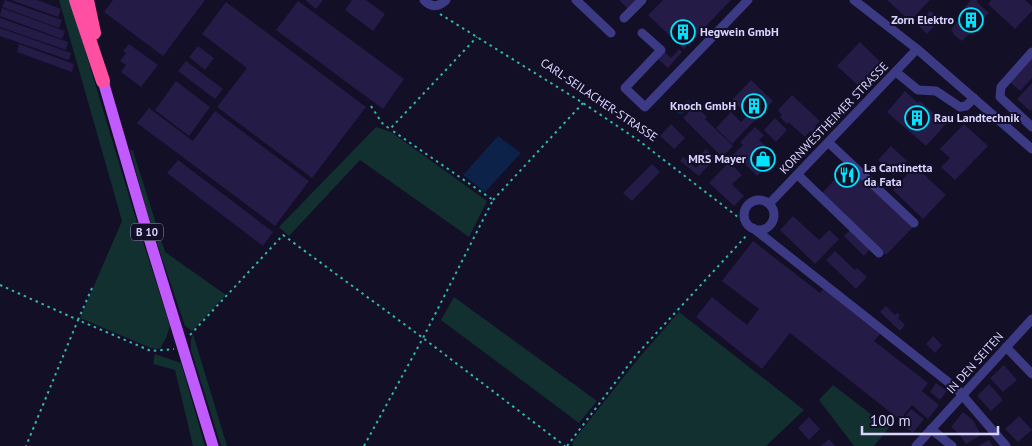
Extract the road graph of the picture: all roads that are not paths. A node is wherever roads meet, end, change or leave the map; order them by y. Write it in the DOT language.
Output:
graph roads {
  1 [pos="76,0"];
  2 [pos="87,0"];
  3 [pos="446,0"];
  4 [pos="576,0"];
  5 [pos="642,0"];
  6 [pos="748,0"];
  7 [pos="860,2"];
  8 [pos="428,3"];
  9 [pos="624,18"];
  10 [pos="642,32"];
  11 [pos="611,33"];
  12 [pos="917,49"];
  13 [pos="1032,52"];
  14 [pos="896,72"];
  15 [pos="103,81"];
  16 [pos="974,98"];
  17 [pos="1032,127"];
  18 [pos="829,143"];
  19 [pos="1032,148"];
  20 [pos="798,175"];
  21 [pos="769,204"];
  22 [pos="914,223"];
  23 [pos="750,226"];
  24 [pos="879,254"];
  25 [pos="1032,318"];
  26 [pos="1006,347"];
  27 [pos="1032,374"];
  28 [pos="962,395"];
  29 [pos="931,430"];
  30 [pos="213,446"];
  31 [pos="916,446"];
  32 [pos="952,446"];
  33 [pos="1006,446"];
  1 -- 15 [label="highway, B 10"];
  2 -- 15 [label="highway, B 10"];
  3 -- 8 [label="street"];
  4 -- 11 [label="street"];
  5 -- 9 [label="street"];
  6 -- 10 [label="street"];
  7 -- 12 [label="street"];
  12 -- 14 [label="street, KORNWESTHEIMER STRASSE"];
  12 -- 16 [label="street"];
  13 -- 17 [label="street"];
  14 -- 16 [label="street"];
  14 -- 18 [label="street, KORNWESTHEIMER STRASSE"];
  15 -- 30 [label="main road, B 10"];
  16 -- 19 [label="street"];
  18 -- 20 [label="street, KORNWESTHEIMER STRASSE"];
  18 -- 22 [label="street"];
  20 -- 21 [label="street, KORNWESTHEIMER STRASSE"];
  20 -- 24 [label="street"];
  21 -- 23 [label="street"];
  21 -- 23 [label="street"];
  23 -- 28 [label="street"];
  25 -- 26 [label="street, IN DEN SEITEN"];
  26 -- 27 [label="street"];
  26 -- 28 [label="street, IN DEN SEITEN"];
  28 -- 29 [label="street, IN DEN SEITEN"];
  28 -- 33 [label="street"];
  29 -- 31 [label="street, IN DEN SEITEN"];
  29 -- 32 [label="street"];
}
